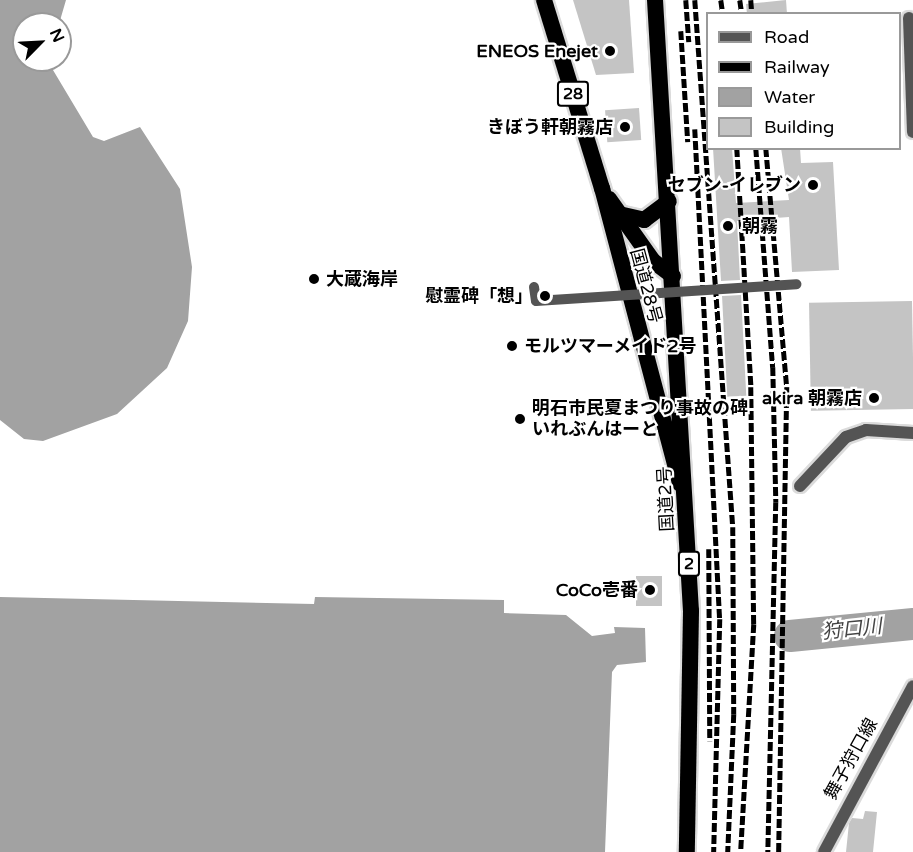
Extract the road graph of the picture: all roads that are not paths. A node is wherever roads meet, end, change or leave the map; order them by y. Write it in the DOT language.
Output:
graph roads {
  1 [pos="544,0"];
  2 [pos="655,0"];
  3 [pos="909,18"];
  4 [pos="913,132"];
  5 [pos="602,188"];
  6 [pos="669,201"];
  7 [pos="619,213"];
  8 [pos="673,276"];
  9 [pos="796,284"];
  10 [pos="534,287"];
  11 [pos="913,433"];
  12 [pos="800,486"];
  13 [pos="686,496"];
  14 [pos="913,686"];
  15 [pos="687,852"];
  16 [pos="824,852"];
  1 -- 5 [label="highway, 国道28号 / 28"];
  2 -- 6 [label="highway, 国道2号 / 2"];
  3 -- 4 [label="street"];
  5 -- 7 [label="highway, 国道28号 / 28"];
  5 -- 13 [label="highway, 国道28号 / 28"];
  6 -- 7 [label="highway"];
  6 -- 8 [label="highway, 国道2号 / 2"];
  7 -- 8 [label="highway, 国道28号 / 28"];
  8 -- 13 [label="highway, 国道2号 / 2"];
  9 -- 10 [label="street, bridge"];
  11 -- 12 [label="street"];
  13 -- 15 [label="highway, 国道2号 / 2"];
  14 -- 16 [label="street, 舞子狩口線"];
}
